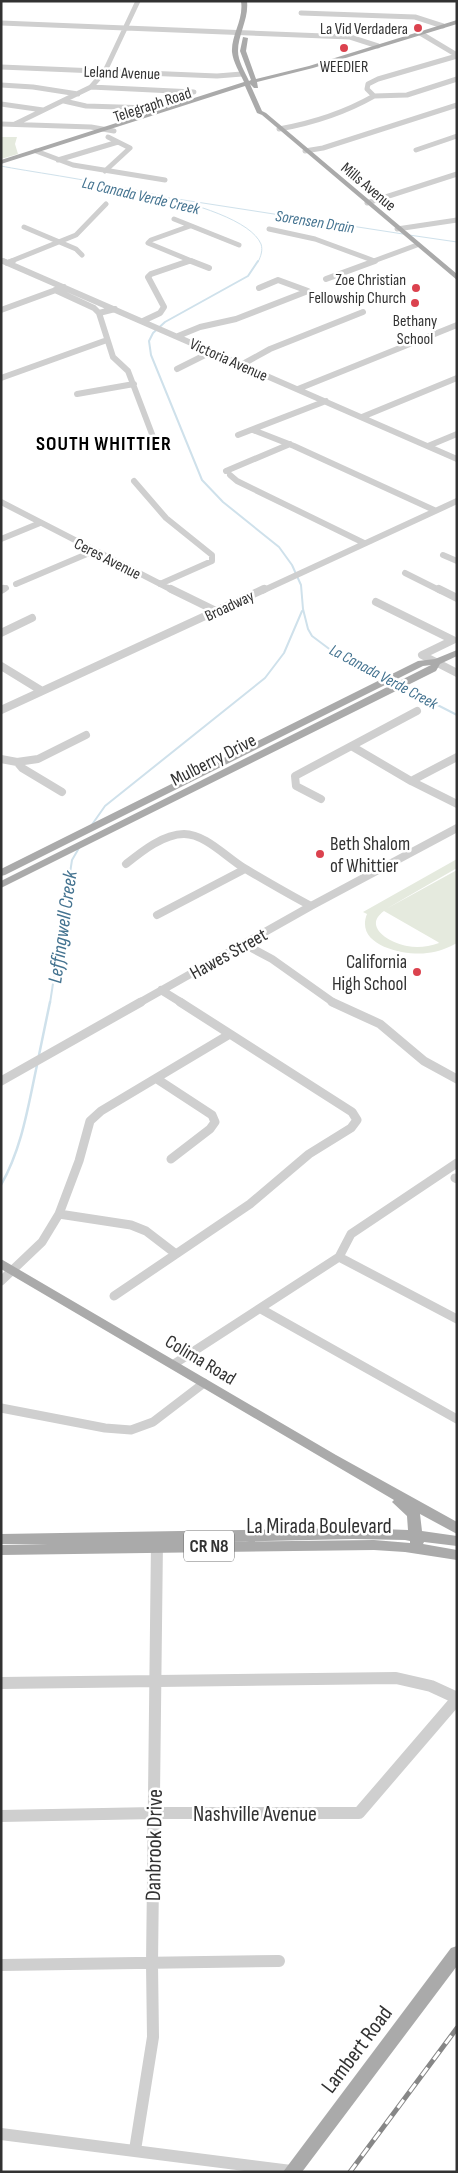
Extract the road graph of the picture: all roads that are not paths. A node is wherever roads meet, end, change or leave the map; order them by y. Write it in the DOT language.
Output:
graph roads {
  1 [pos="138,1"];
  2 [pos="244,1"];
  3 [pos="301,13"];
  4 [pos="457,22"];
  5 [pos="1,23"];
  6 [pos="249,25"];
  7 [pos="443,26"];
  8 [pos="125,28"];
  9 [pos="239,32"];
  10 [pos="247,33"];
  11 [pos="420,33"];
  12 [pos="378,46"];
  13 [pos="235,54"];
  14 [pos="457,55"];
  15 [pos="244,57"];
  16 [pos="1,67"];
  17 [pos="311,67"];
  18 [pos="105,71"];
  19 [pos="242,74"];
  20 [pos="457,79"];
  21 [pos="254,81"];
  22 [pos="1,85"];
  23 [pos="247,86"];
  24 [pos="91,88"];
  25 [pos="194,92"];
  26 [pos="78,94"];
  27 [pos="374,96"];
  28 [pos="64,101"];
  29 [pos="1,104"];
  30 [pos="457,105"];
  31 [pos="151,108"];
  32 [pos="43,110"];
  33 [pos="264,114"];
  34 [pos="1,124"];
  35 [pos="15,124"];
  36 [pos="104,129"];
  37 [pos="279,129"];
  38 [pos="114,131"];
  39 [pos="457,136"];
  40 [pos="108,137"];
  41 [pos="118,142"];
  42 [pos="416,150"];
  43 [pos="305,151"];
  44 [pos="39,152"];
  45 [pos="58,160"];
  46 [pos="5,161"];
  47 [pos="1,166"];
  48 [pos="105,171"];
  49 [pos="457,174"];
  50 [pos="165,180"];
  51 [pos="367,203"];
  52 [pos="106,204"];
  53 [pos="174,219"];
  54 [pos="457,220"];
  55 [pos="190,226"];
  56 [pos="24,227"];
  57 [pos="398,229"];
  58 [pos="269,230"];
  59 [pos="62,242"];
  60 [pos="239,245"];
  61 [pos="417,245"];
  62 [pos="82,255"];
  63 [pos="189,260"];
  64 [pos="372,260"];
  65 [pos="4,261"];
  66 [pos="210,268"];
  67 [pos="455,274"];
  68 [pos="326,279"];
  69 [pos="64,287"];
  70 [pos="259,288"];
  71 [pos="56,290"];
  72 [pos="115,309"];
  73 [pos="1,310"];
  74 [pos="363,312"];
  75 [pos="99,313"];
  76 [pos="143,321"];
  77 [pos="457,325"];
  78 [pos="162,330"];
  79 [pos="178,336"];
  80 [pos="107,340"];
  81 [pos="211,352"];
  82 [pos="241,364"];
  83 [pos="177,369"];
  84 [pos="1,378"];
  85 [pos="457,378"];
  86 [pos="134,384"];
  87 [pos="298,389"];
  88 [pos="77,394"];
  89 [pos="326,401"];
  90 [pos="362,417"];
  91 [pos="253,430"];
  92 [pos="457,434"];
  93 [pos="238,436"];
  94 [pos="156,442"];
  95 [pos="290,444"];
  96 [pos="428,446"];
  97 [pos="457,459"];
  98 [pos="134,481"];
  99 [pos="457,500"];
  100 [pos="1,502"];
  101 [pos="434,510"];
  102 [pos="40,522"];
  103 [pos="1,539"];
  104 [pos="364,543"];
  105 [pos="94,551"];
  106 [pos="443,555"];
  107 [pos="457,561"];
  108 [pos="405,573"];
  109 [pos="16,584"];
  110 [pos="160,584"];
  111 [pos="457,598"];
  112 [pos="376,602"];
  113 [pos="216,611"];
  114 [pos="32,618"];
  115 [pos="1,633"];
  116 [pos="457,654"];
  117 [pos="437,662"];
  118 [pos="1,666"];
  119 [pos="455,670"];
  120 [pos="42,691"];
  121 [pos="1,710"];
  122 [pos="417,711"];
  123 [pos="86,735"];
  124 [pos="353,747"];
  125 [pos="457,757"];
  126 [pos="1,758"];
  127 [pos="230,758"];
  128 [pos="17,762"];
  129 [pos="411,781"];
  130 [pos="192,790"];
  131 [pos="62,792"];
  132 [pos="321,799"];
  133 [pos="457,804"];
  134 [pos="457,828"];
  135 [pos="126,864"];
  136 [pos="245,869"];
  137 [pos="1,873"];
  138 [pos="1,885"];
  139 [pos="311,906"];
  140 [pos="157,915"];
  141 [pos="244,944"];
  142 [pos="161,990"];
  143 [pos="230,1034"];
  144 [pos="68,1044"];
  145 [pos="157,1079"];
  146 [pos="457,1079"];
  147 [pos="1,1081"];
  148 [pos="171,1160"];
  149 [pos="457,1163"];
  150 [pos="59,1214"];
  151 [pos="176,1254"];
  152 [pos="339,1257"];
  153 [pos="7,1266"];
  154 [pos="1,1281"];
  155 [pos="114,1296"];
  156 [pos="261,1309"];
  157 [pos="457,1319"];
  158 [pos="174,1364"];
  159 [pos="204,1383"];
  160 [pos="1,1408"];
  161 [pos="457,1419"];
  162 [pos="383,1487"];
  163 [pos="457,1529"];
  164 [pos="1,1540"];
  165 [pos="457,1541"];
  166 [pos="417,1542"];
  167 [pos="157,1543"];
  168 [pos="1,1550"];
  169 [pos="457,1555"];
  170 [pos="155,1680"];
  171 [pos="1,1683"];
  172 [pos="457,1699"];
  173 [pos="154,1813"];
  174 [pos="1,1816"];
  175 [pos="457,1953"];
  176 [pos="279,1961"];
  177 [pos="152,1964"];
  178 [pos="1,1966"];
  179 [pos="1,2134"];
  180 [pos="135,2150"];
  181 [pos="291,2172"];
  1 -- 8 [label="street"];
  2 -- 9 [label="main road"];
  3 -- 7 [label="street"];
  4 -- 7 [label="main road, Telegraph Road"];
  5 -- 8 [label="street"];
  6 -- 10 [label="main road"];
  7 -- 11 [label="main road, Telegraph Road"];
  8 -- 9 [label="street"];
  8 -- 18 [label="street"];
  9 -- 10 [label="street"];
  9 -- 13 [label="main road"];
  10 -- 12 [label="street"];
  10 -- 15 [label="main road"];
  11 -- 12 [label="main road, Telegraph Road"];
  11 -- 14 [label="street"];
  12 -- 17 [label="main road, Telegraph Road"];
  13 -- 15 [label="main road"];
  13 -- 19 [label="main road, Mills Avenue"];
  14 -- 27 [label="street"];
  15 -- 21 [label="main road, Mills Avenue"];
  16 -- 18 [label="street, Leland Avenue"];
  17 -- 21 [label="main road, Telegraph Road"];
  17 -- 21 [label="main road, Telegraph Road"];
  18 -- 19 [label="street, Leland Avenue"];
  18 -- 24 [label="street"];
  19 -- 23 [label="main road, Mills Avenue"];
  20 -- 27 [label="street"];
  21 -- 23 [label="main road, Telegraph Road"];
  21 -- 33 [label="main road, Mills Avenue"];
  22 -- 26 [label="street"];
  23 -- 33 [label="main road, Mills Avenue"];
  23 -- 36 [label="main road, Telegraph Road"];
  23 -- 38 [label="main road, Telegraph Road"];
  24 -- 25 [label="street"];
  24 -- 26 [label="street"];
  26 -- 28 [label="street"];
  27 -- 37 [label="street"];
  28 -- 31 [label="street"];
  28 -- 32 [label="street"];
  29 -- 32 [label="street"];
  30 -- 43 [label="street"];
  32 -- 35 [label="street"];
  33 -- 37 [label="main road, Mills Avenue"];
  34 -- 35 [label="street"];
  35 -- 36 [label="street"];
  36 -- 38 [label="street"];
  36 -- 44 [label="main road, Telegraph Road"];
  37 -- 43 [label="main road, Mills Avenue"];
  38 -- 44 [label="main road, Telegraph Road"];
  39 -- 42 [label="street"];
  40 -- 41 [label="street"];
  41 -- 45 [label="street"];
  41 -- 48 [label="street"];
  43 -- 51 [label="main road, Mills Avenue"];
  44 -- 45 [label="street"];
  44 -- 46 [label="main road, Telegraph Road"];
  44 -- 47 [label="main road, Telegraph Road"];
  45 -- 48 [label="street"];
  48 -- 50 [label="street"];
  49 -- 51 [label="street"];
  51 -- 57 [label="main road, Mills Avenue"];
  52 -- 59 [label="street"];
  53 -- 55 [label="street"];
  54 -- 57 [label="street"];
  55 -- 60 [label="street"];
  55 -- 63 [label="street"];
  56 -- 59 [label="street"];
  57 -- 61 [label="main road, Mills Avenue"];
  58 -- 64 [label="street"];
  59 -- 62 [label="street"];
  59 -- 65 [label="street"];
  61 -- 64 [label="street"];
  61 -- 67 [label="main road, Mills Avenue"];
  63 -- 66 [label="street"];
  63 -- 76 [label="street"];
  64 -- 68 [label="street"];
  65 -- 69 [label="street, Victoria Avenue"];
  69 -- 71 [label="street"];
  69 -- 72 [label="street, Victoria Avenue"];
  70 -- 79 [label="street"];
  71 -- 73 [label="street"];
  71 -- 75 [label="street"];
  72 -- 75 [label="street"];
  72 -- 76 [label="street, Victoria Avenue"];
  74 -- 82 [label="street"];
  75 -- 80 [label="street"];
  76 -- 78 [label="street, Victoria Avenue"];
  77 -- 87 [label="street"];
  78 -- 79 [label="street, Victoria Avenue"];
  79 -- 81 [label="street, Victoria Avenue"];
  80 -- 84 [label="street"];
  80 -- 86 [label="street"];
  81 -- 82 [label="street, Victoria Avenue"];
  81 -- 83 [label="street"];
  82 -- 87 [label="street, Victoria Avenue"];
  85 -- 90 [label="street"];
  86 -- 88 [label="street"];
  86 -- 94 [label="street"];
  87 -- 89 [label="street, Victoria Avenue"];
  89 -- 90 [label="street, Victoria Avenue"];
  89 -- 91 [label="street"];
  90 -- 96 [label="street, Victoria Avenue"];
  91 -- 93 [label="street"];
  91 -- 95 [label="street"];
  92 -- 96 [label="street"];
  95 -- 101 [label="street"];
  95 -- 104 [label="street"];
  96 -- 97 [label="street, Victoria Avenue"];
  98 -- 110 [label="street"];
  99 -- 101 [label="street, Broadway"];
  100 -- 102 [label="street, Ceres Avenue"];
  101 -- 104 [label="street, Broadway"];
  102 -- 103 [label="street"];
  102 -- 105 [label="street, Ceres Avenue"];
  104 -- 113 [label="street, Broadway"];
  105 -- 109 [label="street"];
  105 -- 110 [label="street, Ceres Avenue"];
  106 -- 107 [label="street"];
  108 -- 111 [label="street"];
  110 -- 113 [label="street, Ceres Avenue"];
  112 -- 117 [label="street"];
  113 -- 120 [label="street, Broadway"];
  114 -- 115 [label="street"];
  116 -- 117 [label="main road, Mulberry Drive"];
  117 -- 119 [label="street"];
  117 -- 127 [label="main road, Mulberry Drive"];
  117 -- 130 [label="main road, Mulberry Drive"];
  118 -- 120 [label="street"];
  120 -- 121 [label="street, Broadway"];
  122 -- 124 [label="street"];
  123 -- 128 [label="street"];
  124 -- 129 [label="street"];
  124 -- 132 [label="street"];
  125 -- 129 [label="street"];
  126 -- 128 [label="street"];
  127 -- 130 [label="main road"];
  127 -- 137 [label="main road, Mulberry Drive"];
  128 -- 131 [label="street"];
  129 -- 133 [label="street"];
  130 -- 138 [label="main road, Mulberry Drive"];
  134 -- 139 [label="street, Hawes Street"];
  135 -- 136 [label="street"];
  136 -- 139 [label="street"];
  136 -- 140 [label="street"];
  139 -- 141 [label="street, Hawes Street"];
  141 -- 142 [label="street, Hawes Street"];
  141 -- 146 [label="street"];
  142 -- 143 [label="street"];
  142 -- 144 [label="street, Hawes Street"];
  143 -- 145 [label="street"];
  143 -- 151 [label="street"];
  144 -- 147 [label="street, Hawes Street"];
  145 -- 148 [label="street"];
  145 -- 150 [label="street"];
  149 -- 152 [label="street"];
  150 -- 151 [label="street"];
  150 -- 153 [label="street"];
  151 -- 155 [label="street"];
  152 -- 156 [label="street"];
  152 -- 157 [label="street"];
  153 -- 154 [label="street"];
  153 -- 158 [label="main road, Colima Road"];
  156 -- 158 [label="street"];
  156 -- 161 [label="street"];
  158 -- 159 [label="main road, Colima Road"];
  159 -- 160 [label="street"];
  159 -- 162 [label="main road, Colima Road"];
  162 -- 163 [label="main road"];
  162 -- 166 [label="main road"];
  164 -- 167 [label="main road, La Mirada Boulevard / CR N8"];
  165 -- 166 [label="main road, La Mirada Boulevard / CR N8"];
  166 -- 167 [label="main road, La Mirada Boulevard / CR N8"];
  166 -- 169 [label="main road, La Mirada Boulevard / CR N8"];
  167 -- 168 [label="main road, La Mirada Boulevard / CR N8"];
  167 -- 170 [label="street, Danbrook Drive"];
  170 -- 171 [label="street"];
  170 -- 172 [label="street"];
  170 -- 173 [label="street, Danbrook Drive"];
  172 -- 173 [label="street, Nashville Avenue"];
  173 -- 174 [label="street, Nashville Avenue"];
  173 -- 177 [label="street, Danbrook Drive"];
  175 -- 181 [label="main road, Lambert Road"];
  176 -- 177 [label="street"];
  177 -- 178 [label="street"];
  177 -- 180 [label="street, Danbrook Drive"];
  179 -- 180 [label="street"];
  180 -- 181 [label="street"];
}
